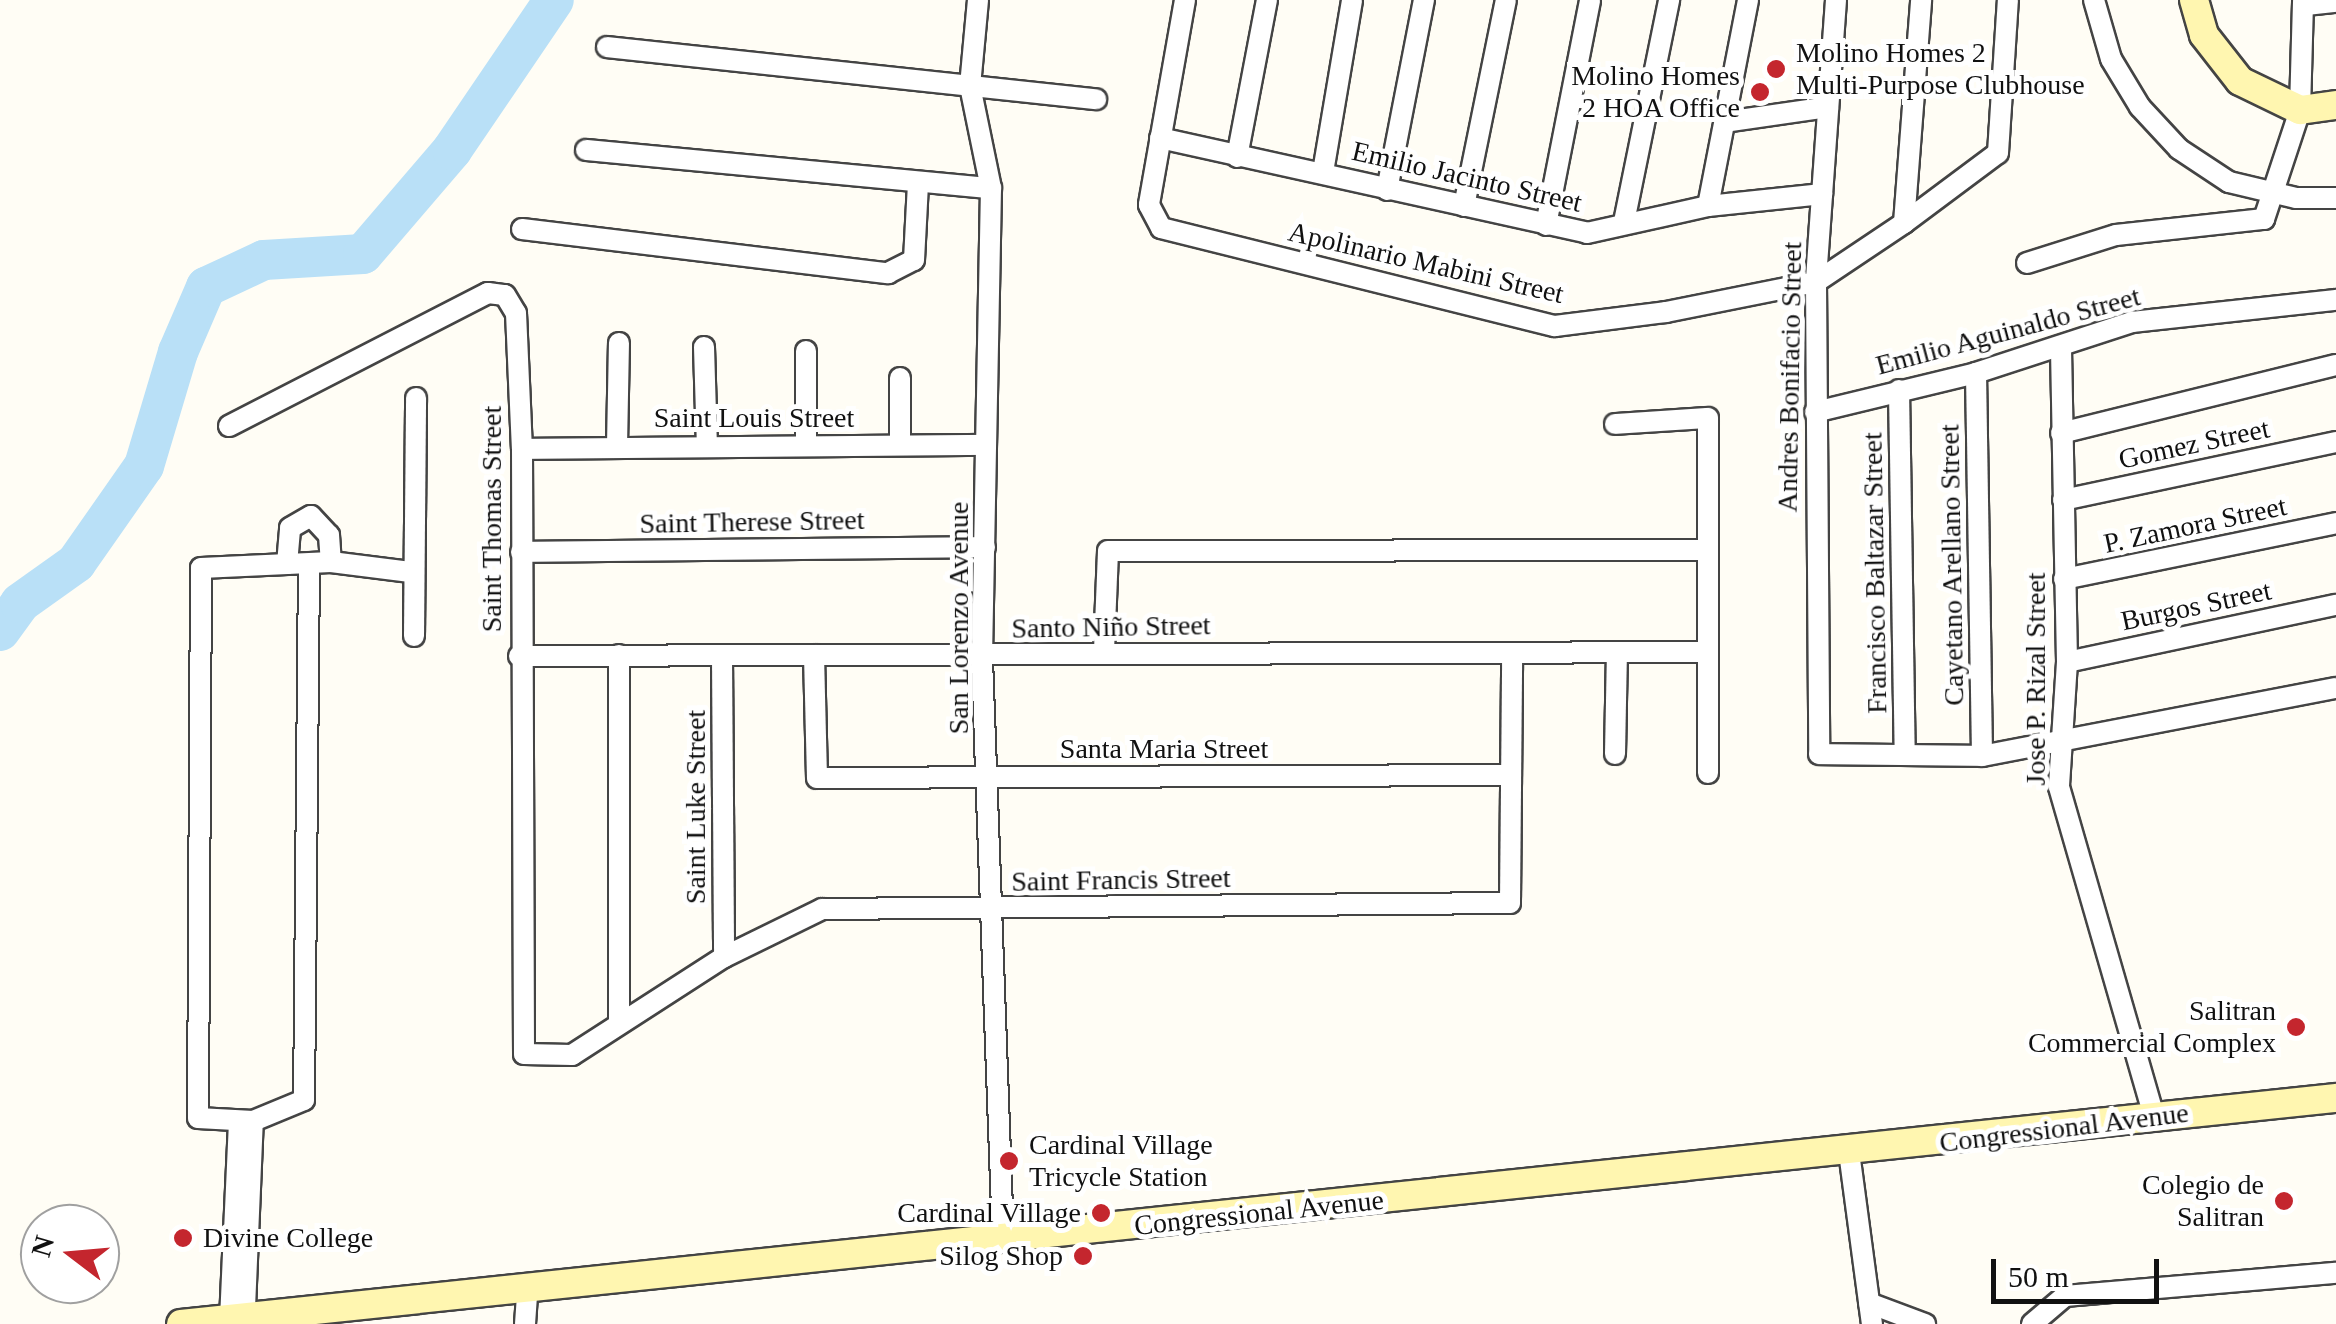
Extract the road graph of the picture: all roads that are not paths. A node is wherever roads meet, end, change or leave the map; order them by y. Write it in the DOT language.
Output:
graph roads {
  1 [pos="978,0"];
  2 [pos="1185,0"];
  3 [pos="1267,0"];
  4 [pos="1352,0"];
  5 [pos="1424,0"];
  6 [pos="1506,0"];
  7 [pos="1590,0"];
  8 [pos="1669,0"];
  9 [pos="1748,0"];
  10 [pos="1836,0"];
  11 [pos="1921,0"];
  12 [pos="2008,0"];
  13 [pos="2094,0"];
  14 [pos="2194,0"];
  15 [pos="2304,2"];
  16 [pos="2336,2"];
  17 [pos="607,47"];
  18 [pos="970,86"];
  19 [pos="1096,99"];
  20 [pos="2336,105"];
  21 [pos="1828,107"];
  22 [pos="2300,110"];
  23 [pos="1725,122"];
  24 [pos="1160,138"];
  25 [pos="586,150"];
  26 [pos="1237,157"];
  27 [pos="1323,172"];
  28 [pos="918,183"];
  29 [pos="991,188"];
  30 [pos="1387,190"];
  31 [pos="2276,193"];
  32 [pos="1822,194"];
  33 [pos="2336,198"];
  34 [pos="1464,206"];
  35 [pos="1708,206"];
  36 [pos="1624,222"];
  37 [pos="1904,223"];
  38 [pos="1546,225"];
  39 [pos="522,228"];
  40 [pos="2027,263"];
  41 [pos="1816,282"];
  42 [pos="2336,300"];
  43 [pos="619,343"];
  44 [pos="704,347"];
  45 [pos="2062,348"];
  46 [pos="806,350"];
  47 [pos="2336,365"];
  48 [pos="1976,373"];
  49 [pos="900,378"];
  50 [pos="1900,390"];
  51 [pos="416,398"];
  52 [pos="1815,412"];
  53 [pos="1616,424"];
  54 [pos="229,426"];
  55 [pos="2061,433"];
  56 [pos="2336,442"];
  57 [pos="986,445"];
  58 [pos="617,446"];
  59 [pos="708,446"];
  60 [pos="806,446"];
  61 [pos="900,446"];
  62 [pos="522,448"];
  63 [pos="2064,500"];
  64 [pos="2336,523"];
  65 [pos="985,548"];
  66 [pos="1704,550"];
  67 [pos="521,552"];
  68 [pos="331,562"];
  69 [pos="287,564"];
  70 [pos="309,564"];
  71 [pos="410,572"];
  72 [pos="2064,579"];
  73 [pos="2336,605"];
  74 [pos="414,636"];
  75 [pos="1104,651"];
  76 [pos="1704,652"];
  77 [pos="1617,654"];
  78 [pos="814,655"];
  79 [pos="518,656"];
  80 [pos="619,656"];
  81 [pos="722,656"];
  82 [pos="1512,656"];
  83 [pos="982,659"];
  84 [pos="2067,662"];
  85 [pos="2336,688"];
  86 [pos="2065,744"];
  87 [pos="1615,754"];
  88 [pos="1905,754"];
  89 [pos="1982,756"];
  90 [pos="1708,774"];
  91 [pos="1511,775"];
  92 [pos="988,777"];
  93 [pos="991,909"];
  94 [pos="724,957"];
  95 [pos="619,1021"];
  96 [pos="524,1054"];
  97 [pos="2336,1098"];
  98 [pos="2154,1117"];
  99 [pos="246,1121"];
  100 [pos="1849,1152"];
  101 [pos="1003,1238"];
  102 [pos="2336,1273"];
  103 [pos="527,1292"];
  104 [pos="1870,1314"];
  105 [pos="237,1319"];
  106 [pos="181,1324"];
  107 [pos="525,1324"];
  108 [pos="1925,1324"];
  109 [pos="2032,1324"];
  1 -- 18 [label="street, San Lorenzo Avenue"];
  2 -- 24 [label="street, Apolinario Mabini Street"];
  3 -- 26 [label="street"];
  4 -- 27 [label="street"];
  5 -- 30 [label="street"];
  6 -- 34 [label="street"];
  7 -- 38 [label="street"];
  8 -- 36 [label="street"];
  9 -- 23 [label="street"];
  10 -- 21 [label="street, Andres Bonifacio Street"];
  11 -- 37 [label="street"];
  12 -- 37 [label="street, Apolinario Mabini Street"];
  13 -- 31 [label="street"];
  14 -- 22 [label="main road"];
  15 -- 16 [label="street"];
  15 -- 22 [label="street"];
  17 -- 18 [label="street"];
  18 -- 19 [label="street"];
  18 -- 29 [label="street, San Lorenzo Avenue"];
  20 -- 22 [label="main road"];
  21 -- 23 [label="street"];
  21 -- 32 [label="street, Andres Bonifacio Street"];
  22 -- 31 [label="street"];
  23 -- 35 [label="street"];
  24 -- 26 [label="street, Emilio Jacinto Street"];
  24 -- 41 [label="street, Apolinario Mabini Street"];
  25 -- 28 [label="street"];
  26 -- 27 [label="street, Emilio Jacinto Street"];
  27 -- 30 [label="street, Emilio Jacinto Street"];
  28 -- 29 [label="street"];
  28 -- 39 [label="street"];
  29 -- 57 [label="street, San Lorenzo Avenue"];
  30 -- 34 [label="street, Emilio Jacinto Street"];
  31 -- 33 [label="street"];
  31 -- 40 [label="street"];
  32 -- 35 [label="street, Emilio Jacinto Street"];
  32 -- 41 [label="street, Andres Bonifacio Street"];
  34 -- 38 [label="street, Emilio Jacinto Street"];
  35 -- 36 [label="street, Emilio Jacinto Street"];
  36 -- 38 [label="street, Emilio Jacinto Street"];
  37 -- 41 [label="street, Apolinario Mabini Street"];
  41 -- 52 [label="street, Andres Bonifacio Street"];
  42 -- 45 [label="street, Emilio Aguinaldo Street"];
  43 -- 58 [label="street"];
  44 -- 59 [label="street"];
  45 -- 48 [label="street, Emilio Aguinaldo Street"];
  45 -- 55 [label="street, Jose P. Rizal Street"];
  46 -- 60 [label="street"];
  47 -- 55 [label="street"];
  48 -- 50 [label="street, Emilio Aguinaldo Street"];
  48 -- 89 [label="street, Cayetano Arellano Street"];
  49 -- 61 [label="street"];
  50 -- 52 [label="street, Emilio Aguinaldo Street"];
  50 -- 88 [label="street, Francisco Baltazar Street"];
  51 -- 71 [label="street"];
  52 -- 88 [label="street, Andres Bonifacio Street"];
  53 -- 66 [label="street"];
  54 -- 62 [label="street, Saint Thomas Street"];
  55 -- 63 [label="street, Jose P. Rizal Street"];
  56 -- 63 [label="street, Gomez Street"];
  57 -- 61 [label="street, Saint Louis Street"];
  57 -- 65 [label="street, San Lorenzo Avenue"];
  58 -- 59 [label="street, Saint Louis Street"];
  58 -- 62 [label="street, Saint Louis Street"];
  59 -- 60 [label="street, Saint Louis Street"];
  60 -- 61 [label="street, Saint Louis Street"];
  62 -- 67 [label="street, Saint Thomas Street"];
  63 -- 72 [label="street, Jose P. Rizal Street"];
  64 -- 72 [label="street, P. Zamora Street"];
  65 -- 67 [label="street, Saint Therese Street"];
  65 -- 83 [label="street, San Lorenzo Avenue"];
  66 -- 75 [label="street"];
  66 -- 76 [label="street"];
  67 -- 79 [label="street, Saint Thomas Street"];
  68 -- 69 [label="street"];
  68 -- 70 [label="street"];
  68 -- 71 [label="street"];
  69 -- 70 [label="street"];
  69 -- 99 [label="street"];
  70 -- 99 [label="street"];
  71 -- 74 [label="street"];
  72 -- 84 [label="street, Jose P. Rizal Street"];
  73 -- 84 [label="street, Burgos Street"];
  75 -- 82 [label="street, Santo Niño Street"];
  75 -- 83 [label="street, Santo Niño Street"];
  76 -- 77 [label="street, Santo Niño Street"];
  76 -- 90 [label="street"];
  77 -- 82 [label="street, Santo Niño Street"];
  77 -- 87 [label="street"];
  78 -- 81 [label="street, Santo Niño Street"];
  78 -- 83 [label="street, Santo Niño Street"];
  78 -- 92 [label="street, Santa Maria Street"];
  79 -- 80 [label="street, Santo Niño Street"];
  79 -- 96 [label="street, Saint Thomas Street"];
  80 -- 81 [label="street, Santo Niño Street"];
  80 -- 95 [label="street"];
  81 -- 94 [label="street, Saint Luke Street"];
  82 -- 91 [label="street, Saint Francis Street"];
  83 -- 92 [label="street, San Lorenzo Avenue"];
  84 -- 86 [label="street, Jose P. Rizal Street"];
  85 -- 86 [label="street"];
  86 -- 89 [label="street"];
  86 -- 98 [label="street, Jose P. Rizal Street"];
  88 -- 89 [label="street"];
  91 -- 92 [label="street, Santa Maria Street"];
  91 -- 93 [label="street, Saint Francis Street"];
  92 -- 93 [label="street, San Lorenzo Avenue"];
  93 -- 94 [label="street, Saint Francis Street"];
  93 -- 101 [label="street, San Lorenzo Avenue"];
  94 -- 95 [label="street, Saint Francis Street"];
  95 -- 96 [label="street, Saint Francis Street"];
  97 -- 98 [label="main road, Congressional Avenue"];
  98 -- 100 [label="main road, Congressional Avenue"];
  99 -- 105 [label="street"];
  100 -- 101 [label="main road, Congressional Avenue"];
  100 -- 104 [label="street"];
  101 -- 103 [label="main road, Congressional Avenue"];
  102 -- 109 [label="street"];
  103 -- 105 [label="main road, Congressional Avenue"];
  103 -- 107 [label="street"];
  104 -- 108 [label="street"];
  105 -- 106 [label="main road, Congressional Avenue"];
}
